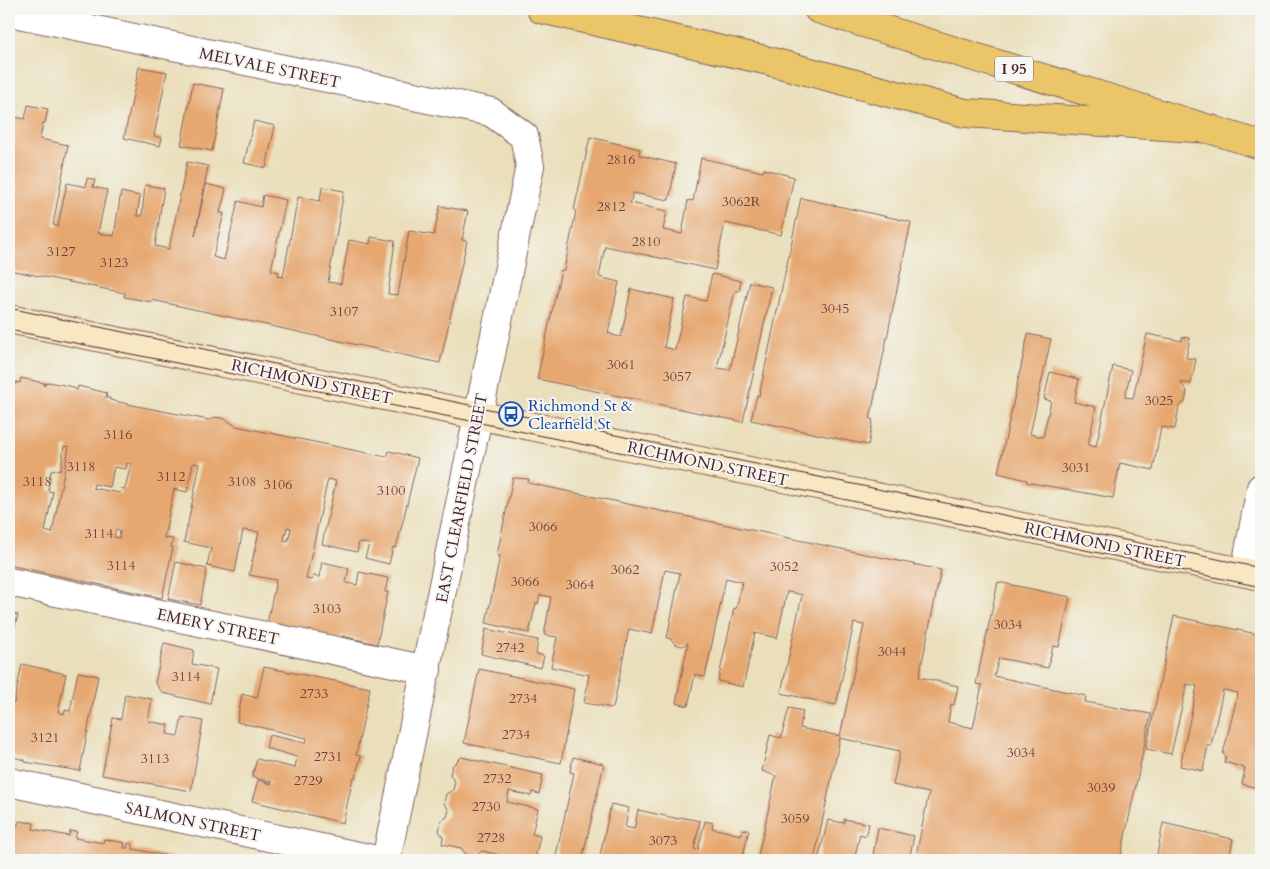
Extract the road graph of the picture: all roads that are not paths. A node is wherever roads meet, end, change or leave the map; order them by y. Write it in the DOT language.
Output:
graph roads {
  1 [pos="541,9"];
  2 [pos="818,9"];
  3 [pos="9,12"];
  4 [pos="1210,129"];
  5 [pos="524,136"];
  6 [pos="1261,145"];
  7 [pos="9,319"];
  8 [pos="478,416"];
  9 [pos="1261,488"];
  10 [pos="1253,574"];
  11 [pos="9,582"];
  12 [pos="427,670"];
  13 [pos="9,782"];
  14 [pos="377,860"];
  15 [pos="386,860"];
  1 -- 4 [label="highway"];
  2 -- 4 [label="highway, I 95"];
  3 -- 5 [label="street, MELVALE STREET"];
  4 -- 6 [label="highway, I 95"];
  5 -- 8 [label="street, EAST CLEARFIELD STREET"];
  7 -- 8 [label="main road, RICHMOND STREET"];
  8 -- 10 [label="main road, RICHMOND STREET"];
  8 -- 12 [label="street, EAST CLEARFIELD STREET"];
  9 -- 10 [label="street"];
  11 -- 12 [label="street, EMERY STREET"];
  12 -- 15 [label="street, EAST CLEARFIELD STREET"];
  13 -- 14 [label="street, SALMON STREET"];
}
